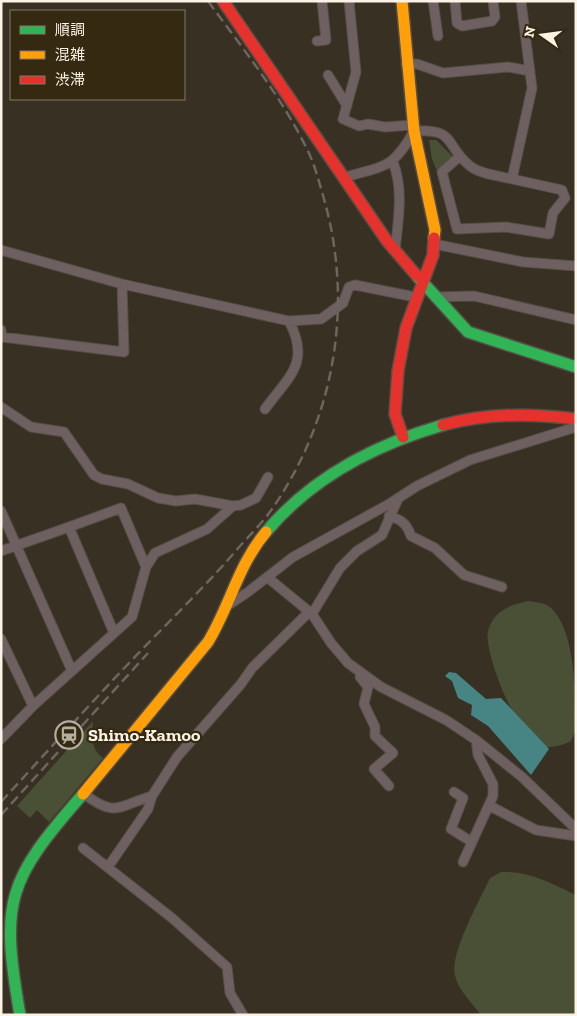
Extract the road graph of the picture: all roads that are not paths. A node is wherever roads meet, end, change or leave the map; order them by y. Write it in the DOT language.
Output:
graph roads {
  1 [pos="223,1"];
  2 [pos="322,1"];
  3 [pos="349,1"];
  4 [pos="402,1"];
  5 [pos="433,1"];
  6 [pos="454,1"];
  7 [pos="492,1"];
  8 [pos="521,1"];
  9 [pos="438,36"];
  10 [pos="316,41"];
  11 [pos="406,64"];
  12 [pos="530,71"];
  13 [pos="328,76"];
  14 [pos="347,106"];
  15 [pos="413,128"];
  16 [pos="460,156"];
  17 [pos="393,162"];
  18 [pos="346,177"];
  19 [pos="512,179"];
  20 [pos="434,244"];
  21 [pos="395,251"];
  22 [pos="3,252"];
  23 [pos="576,266"];
  24 [pos="422,282"];
  25 [pos="122,284"];
  26 [pos="416,297"];
  27 [pos="435,297"];
  28 [pos="576,320"];
  29 [pos="289,321"];
  30 [pos="1,330"];
  31 [pos="576,367"];
  32 [pos="1,407"];
  33 [pos="265,409"];
  34 [pos="576,419"];
  35 [pos="576,427"];
  36 [pos="403,437"];
  37 [pos="268,477"];
  38 [pos="399,498"];
  39 [pos="233,506"];
  40 [pos="1,511"];
  41 [pos="389,516"];
  42 [pos="69,527"];
  43 [pos="17,545"];
  44 [pos="1,552"];
  45 [pos="146,567"];
  46 [pos="267,577"];
  47 [pos="502,587"];
  48 [pos="227,606"];
  49 [pos="310,613"];
  50 [pos="114,633"];
  51 [pos="1,639"];
  52 [pos="72,672"];
  53 [pos="358,672"];
  54 [pos="33,706"];
  55 [pos="1,739"];
  56 [pos="476,740"];
  57 [pos="388,786"];
  58 [pos="454,792"];
  59 [pos="84,794"];
  60 [pos="152,796"];
  61 [pos="490,806"];
  62 [pos="576,829"];
  63 [pos="576,836"];
  64 [pos="472,842"];
  65 [pos="83,848"];
  66 [pos="463,862"];
  67 [pos="108,867"];
  68 [pos="5,900"];
  69 [pos="20,1015"];
  70 [pos="243,1015"];
  1 -- 18 [label="street"];
  2 -- 10 [label="street"];
  3 -- 14 [label="street"];
  4 -- 11 [label="street"];
  5 -- 9 [label="street"];
  6 -- 7 [label="street"];
  8 -- 12 [label="street"];
  11 -- 12 [label="street"];
  11 -- 15 [label="street"];
  12 -- 19 [label="street"];
  13 -- 14 [label="street"];
  14 -- 15 [label="street"];
  15 -- 16 [label="street"];
  15 -- 17 [label="street"];
  15 -- 20 [label="street"];
  16 -- 19 [label="street"];
  16 -- 19 [label="street"];
  17 -- 18 [label="street"];
  17 -- 21 [label="street"];
  18 -- 21 [label="street"];
  20 -- 23 [label="street"];
  20 -- 24 [label="street"];
  21 -- 24 [label="street"];
  22 -- 25 [label="street"];
  24 -- 26 [label="street"];
  24 -- 27 [label="street"];
  25 -- 29 [label="street"];
  25 -- 30 [label="street"];
  26 -- 29 [label="street"];
  26 -- 36 [label="street"];
  27 -- 28 [label="street"];
  27 -- 31 [label="street"];
  29 -- 33 [label="street"];
  32 -- 39 [label="street"];
  34 -- 36 [label="street"];
  35 -- 38 [label="street"];
  36 -- 48 [label="street"];
  37 -- 39 [label="street"];
  38 -- 41 [label="street"];
  38 -- 46 [label="street"];
  39 -- 45 [label="street"];
  40 -- 43 [label="street"];
  41 -- 47 [label="street"];
  41 -- 49 [label="street"];
  42 -- 43 [label="street"];
  42 -- 45 [label="street"];
  42 -- 50 [label="street"];
  43 -- 44 [label="street"];
  43 -- 52 [label="street"];
  45 -- 50 [label="street"];
  46 -- 48 [label="street"];
  46 -- 49 [label="street"];
  48 -- 59 [label="street"];
  49 -- 53 [label="street"];
  49 -- 60 [label="street"];
  50 -- 52 [label="street"];
  51 -- 54 [label="street"];
  52 -- 54 [label="street"];
  53 -- 56 [label="street"];
  53 -- 57 [label="street"];
  54 -- 55 [label="street"];
  56 -- 61 [label="street"];
  56 -- 62 [label="street"];
  58 -- 64 [label="street"];
  59 -- 60 [label="street"];
  59 -- 68 [label="street"];
  60 -- 67 [label="street"];
  61 -- 63 [label="street"];
  61 -- 64 [label="street"];
  64 -- 66 [label="street"];
  65 -- 67 [label="street"];
  67 -- 70 [label="street"];
  68 -- 69 [label="street"];
}
